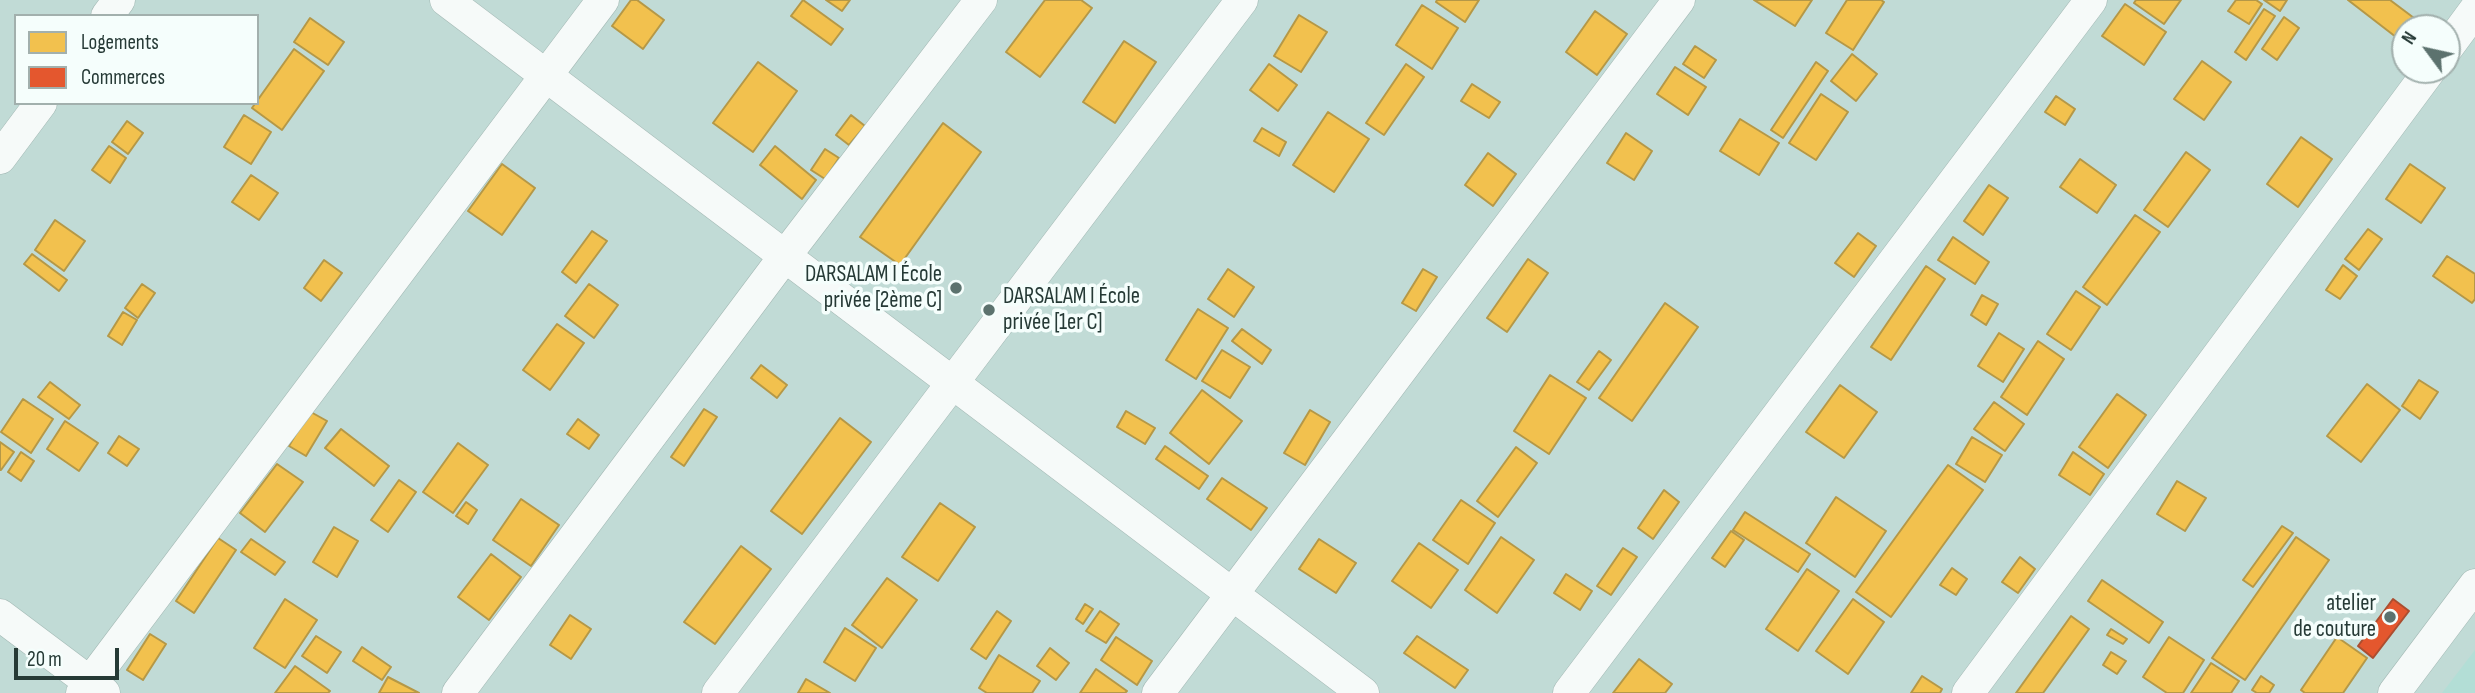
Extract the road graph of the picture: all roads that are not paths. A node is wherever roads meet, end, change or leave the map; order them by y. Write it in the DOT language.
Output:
graph roads {
  1 [pos="446,0"];
  2 [pos="603,0"];
  3 [pos="981,0"];
  4 [pos="1242,0"];
  5 [pos="1679,0"];
  6 [pos="2091,0"];
  7 [pos="2469,0"];
  8 [pos="2475,7"];
  9 [pos="2461,28"];
  10 [pos="546,76"];
  11 [pos="2420,84"];
  12 [pos="40,105"];
  13 [pos="0,158"];
  14 [pos="785,256"];
  15 [pos="952,382"];
  16 [pos="2475,585"];
  17 [pos="1233,594"];
  18 [pos="0,615"];
  19 [pos="92,689"];
  20 [pos="458,693"];
  21 [pos="718,693"];
  22 [pos="1158,693"];
  23 [pos="1363,693"];
  24 [pos="1569,693"];
  25 [pos="1968,693"];
  26 [pos="2394,693"];
  1 -- 10 [label="street"];
  2 -- 10 [label="street"];
  3 -- 14 [label="street"];
  4 -- 15 [label="street"];
  5 -- 17 [label="street"];
  6 -- 24 [label="street"];
  7 -- 8 [label="street"];
  8 -- 9 [label="street"];
  10 -- 14 [label="street"];
  10 -- 19 [label="street"];
  11 -- 25 [label="street"];
  12 -- 13 [label="street"];
  14 -- 15 [label="street"];
  14 -- 20 [label="street"];
  15 -- 17 [label="street"];
  15 -- 21 [label="street"];
  16 -- 26 [label="street"];
  17 -- 22 [label="street"];
  17 -- 23 [label="street"];
  18 -- 19 [label="street"];
}
